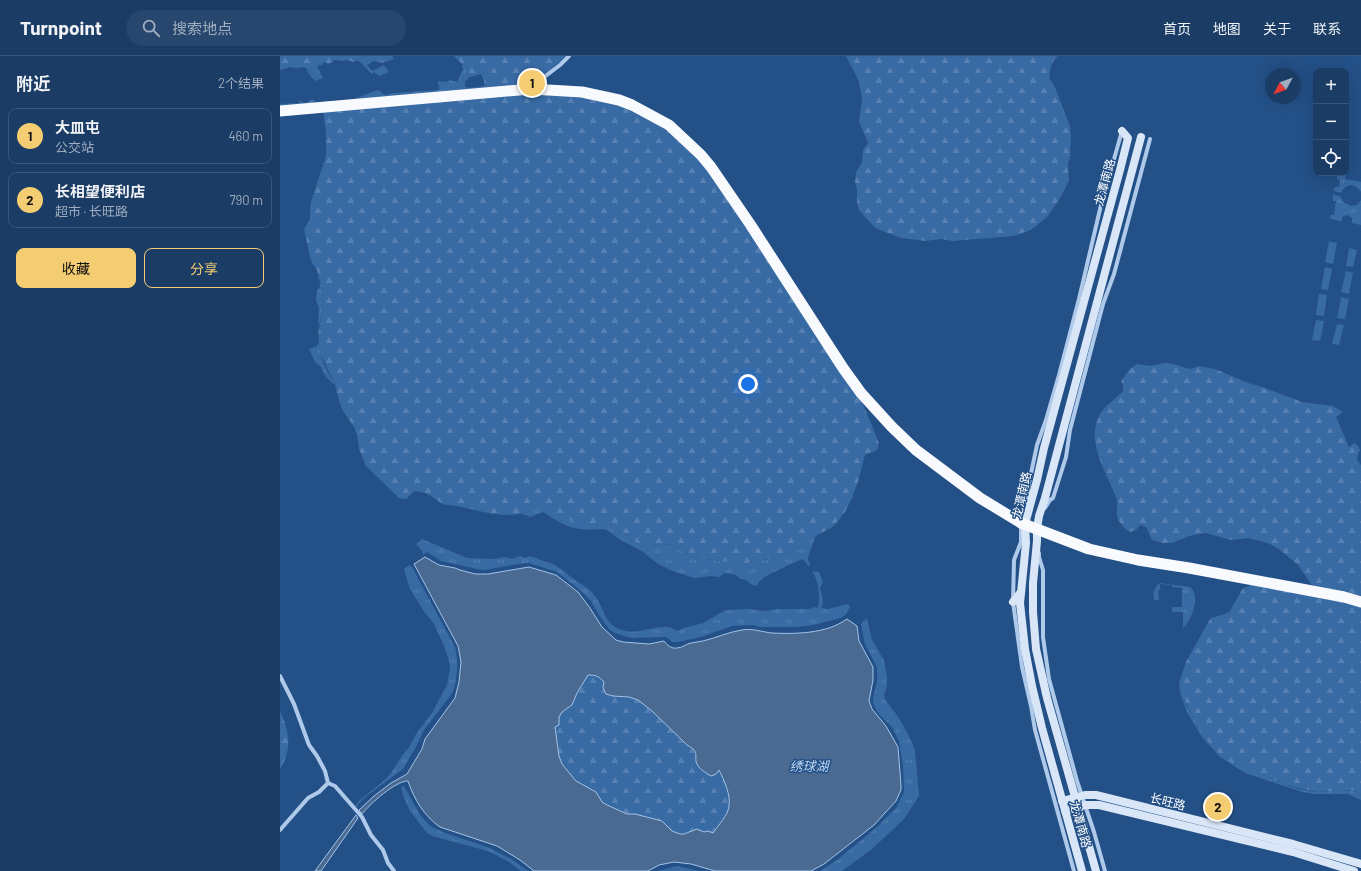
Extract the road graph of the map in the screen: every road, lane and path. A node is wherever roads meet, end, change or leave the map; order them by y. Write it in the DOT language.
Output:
graph roads {
  1 [pos="569,56"];
  2 [pos="538,89"];
  3 [pos="280,111"];
  4 [pos="1122,131"];
  5 [pos="1140,137"];
  6 [pos="1150,139"];
  7 [pos="1099,305"];
  8 [pos="1038,480"];
  9 [pos="1048,483"];
  10 [pos="1023,524"];
  11 [pos="1039,530"];
  12 [pos="1022,575"];
  13 [pos="1034,576"];
  14 [pos="1021,592"];
  15 [pos="1013,602"];
  16 [pos="1361,602"];
  17 [pos="280,676"];
  18 [pos="328,782"];
  19 [pos="1078,796"];
  20 [pos="1062,801"];
  21 [pos="1081,806"];
  22 [pos="1065,811"];
  23 [pos="280,830"];
  24 [pos="1361,864"];
  25 [pos="394,871"];
  26 [pos="1074,871"];
  27 [pos="1082,871"];
  28 [pos="1096,871"];
  29 [pos="1105,871"];
  30 [pos="1354,871"];
  1 -- 2 [label="street"];
  2 -- 3 [label="highway"];
  2 -- 10 [label="highway"];
  4 -- 8 [label="main road, 龙潭南路"];
  4 -- 10 [label="street"];
  5 -- 7 [label="main road, 龙潭南路"];
  6 -- 7 [label="street"];
  7 -- 9 [label="main road, 龙潭南路"];
  7 -- 11 [label="street"];
  8 -- 9 [label="main road"];
  8 -- 10 [label="main road, 龙潭南路"];
  9 -- 11 [label="main road, 龙潭南路"];
  10 -- 11 [label="highway"];
  10 -- 12 [label="main road, 龙潭南路"];
  10 -- 15 [label="street"];
  11 -- 13 [label="main road, 龙潭南路"];
  11 -- 16 [label="highway"];
  11 -- 19 [label="street"];
  12 -- 13 [label="main road"];
  12 -- 14 [label="main road, 龙潭南路"];
  13 -- 19 [label="main road, 龙潭南路"];
  14 -- 15 [label="main road"];
  14 -- 20 [label="main road, 龙潭南路"];
  15 -- 26 [label="street"];
  17 -- 18 [label="street"];
  18 -- 23 [label="street"];
  18 -- 25 [label="street"];
  19 -- 20 [label="main road, 长旺路"];
  19 -- 21 [label="main road, 龙潭南路"];
  19 -- 24 [label="main road, 长旺路"];
  20 -- 22 [label="main road, 龙潭南路"];
  21 -- 22 [label="main road, 长旺路"];
  21 -- 28 [label="main road, 龙潭南路"];
  21 -- 29 [label="street"];
  21 -- 30 [label="main road, 长旺路"];
  22 -- 27 [label="main road, 龙潭南路"];
}
